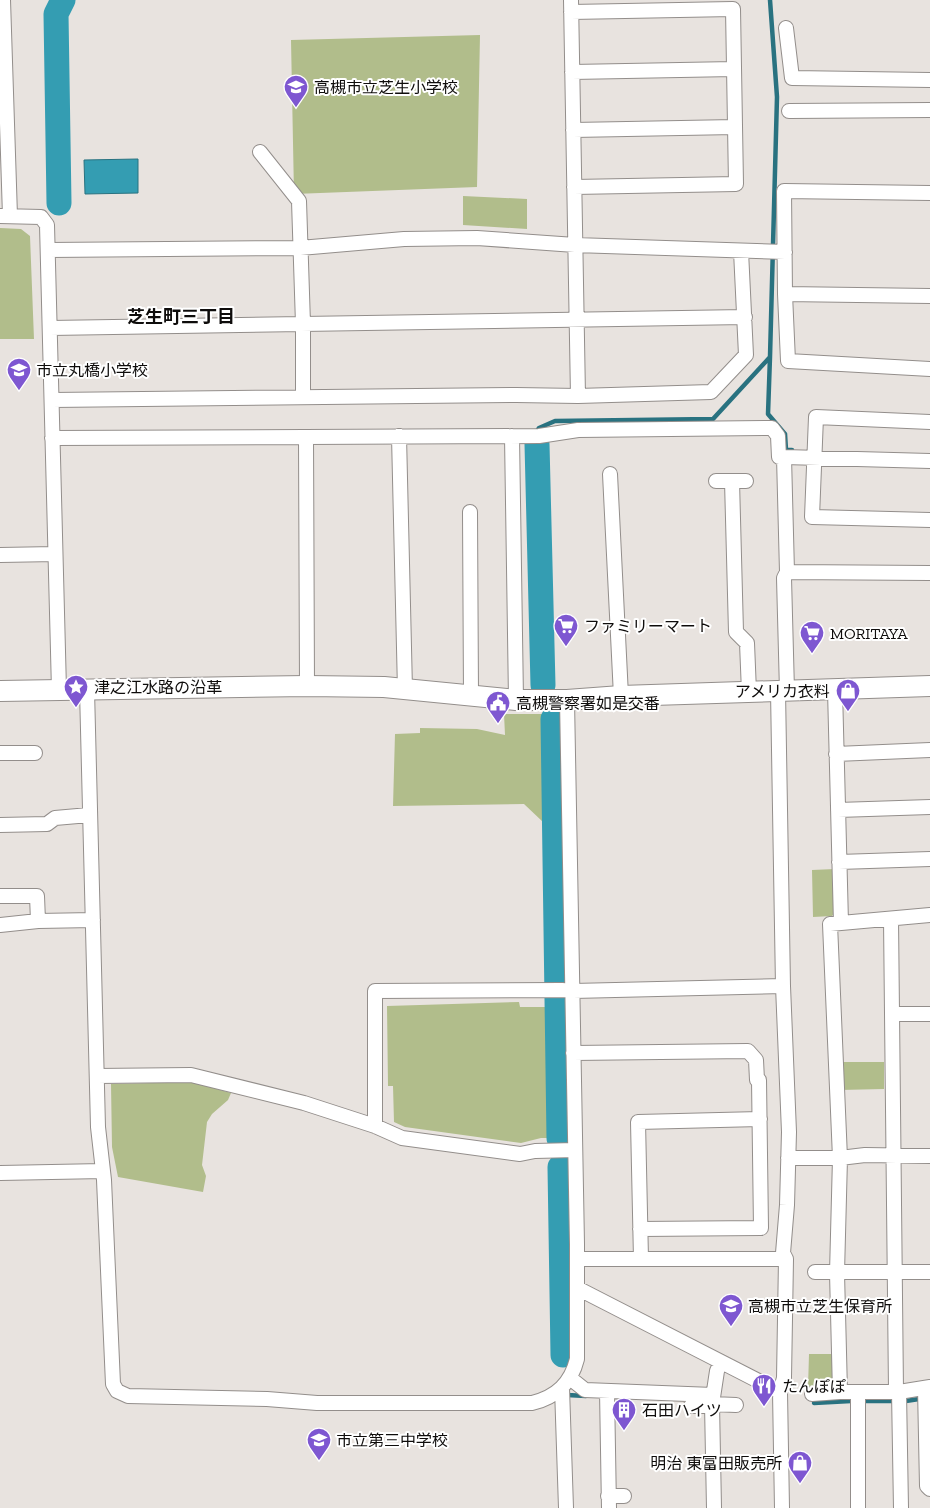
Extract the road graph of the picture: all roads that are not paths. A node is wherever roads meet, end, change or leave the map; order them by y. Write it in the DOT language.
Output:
graph roads {
  1 [pos="3,0"];
  2 [pos="571,6"];
  3 [pos="786,28"];
  4 [pos="734,69"];
  5 [pos="572,72"];
  6 [pos="930,80"];
  7 [pos="930,110"];
  8 [pos="789,111"];
  9 [pos="735,127"];
  10 [pos="574,130"];
  11 [pos="260,152"];
  12 [pos="574,187"];
  13 [pos="930,193"];
  14 [pos="5,216"];
  15 [pos="575,245"];
  16 [pos="300,248"];
  17 [pos="48,250"];
  18 [pos="741,251"];
  19 [pos="784,252"];
  20 [pos="785,294"];
  21 [pos="930,296"];
  22 [pos="745,317"];
  23 [pos="577,320"];
  24 [pos="303,324"];
  25 [pos="50,328"];
  26 [pos="930,369"];
  27 [pos="578,396"];
  28 [pos="303,397"];
  29 [pos="52,400"];
  30 [pos="930,422"];
  31 [pos="398,436"];
  32 [pos="512,436"];
  33 [pos="306,437"];
  34 [pos="52,438"];
  35 [pos="784,457"];
  36 [pos="814,457"];
  37 [pos="930,461"];
  38 [pos="610,474"];
  39 [pos="716,481"];
  40 [pos="470,512"];
  41 [pos="930,520"];
  42 [pos="55,554"];
  43 [pos="0,555"];
  44 [pos="787,572"];
  45 [pos="930,573"];
  46 [pos="307,686"];
  47 [pos="930,686"];
  48 [pos="58,690"];
  49 [pos="87,690"];
  50 [pos="405,690"];
  51 [pos="834,690"];
  52 [pos="0,691"];
  53 [pos="782,691"];
  54 [pos="749,692"];
  55 [pos="471,696"];
  56 [pos="622,696"];
  57 [pos="516,700"];
  58 [pos="568,700"];
  59 [pos="930,750"];
  60 [pos="0,753"];
  61 [pos="35,753"];
  62 [pos="836,754"];
  63 [pos="930,807"];
  64 [pos="838,810"];
  65 [pos="90,815"];
  66 [pos="0,825"];
  67 [pos="930,859"];
  68 [pos="840,862"];
  69 [pos="0,896"];
  70 [pos="930,915"];
  71 [pos="891,919"];
  72 [pos="93,920"];
  73 [pos="38,921"];
  74 [pos="841,923"];
  75 [pos="0,925"];
  76 [pos="783,986"];
  77 [pos="562,990"];
  78 [pos="892,1014"];
  79 [pos="930,1014"];
  80 [pos="573,1053"];
  81 [pos="97,1076"];
  82 [pos="760,1120"];
  83 [pos="375,1126"];
  84 [pos="575,1150"];
  85 [pos="893,1156"];
  86 [pos="930,1156"];
  87 [pos="788,1158"];
  88 [pos="840,1158"];
  89 [pos="103,1171"];
  90 [pos="0,1173"];
  91 [pos="640,1229"];
  92 [pos="577,1258"];
  93 [pos="641,1259"];
  94 [pos="786,1259"];
  95 [pos="815,1272"];
  96 [pos="895,1272"];
  97 [pos="930,1272"];
  98 [pos="837,1273"];
  99 [pos="577,1288"];
  100 [pos="721,1362"];
  101 [pos="566,1383"];
  102 [pos="928,1387"];
  103 [pos="607,1391"];
  104 [pos="780,1392"];
  105 [pos="840,1392"];
  106 [pos="858,1392"];
  107 [pos="897,1392"];
  108 [pos="812,1394"];
  109 [pos="712,1402"];
  110 [pos="736,1405"];
  111 [pos="691,1406"];
  112 [pos="930,1489"];
  113 [pos="624,1496"];
  114 [pos="608,1502"];
  115 [pos="566,1508"];
  116 [pos="714,1508"];
  117 [pos="782,1508"];
  118 [pos="858,1508"];
  119 [pos="901,1508"];
  1 -- 14 [label="street"];
  2 -- 4 [label="street"];
  2 -- 5 [label="street"];
  3 -- 6 [label="street"];
  4 -- 5 [label="street"];
  4 -- 9 [label="street"];
  5 -- 10 [label="street"];
  7 -- 8 [label="street"];
  9 -- 10 [label="street"];
  9 -- 12 [label="street"];
  10 -- 12 [label="street"];
  11 -- 16 [label="street"];
  12 -- 15 [label="street"];
  13 -- 19 [label="street"];
  14 -- 17 [label="street"];
  15 -- 16 [label="street"];
  15 -- 18 [label="street"];
  15 -- 23 [label="street"];
  16 -- 17 [label="street"];
  16 -- 24 [label="street"];
  17 -- 25 [label="street"];
  18 -- 19 [label="street"];
  18 -- 22 [label="street"];
  19 -- 20 [label="street"];
  20 -- 21 [label="street"];
  20 -- 26 [label="street"];
  22 -- 23 [label="street"];
  22 -- 27 [label="street"];
  23 -- 24 [label="street"];
  23 -- 27 [label="street"];
  24 -- 25 [label="street"];
  24 -- 28 [label="street"];
  25 -- 29 [label="street"];
  27 -- 28 [label="street"];
  28 -- 29 [label="street"];
  29 -- 34 [label="street"];
  30 -- 36 [label="street"];
  31 -- 32 [label="street"];
  31 -- 33 [label="street"];
  31 -- 50 [label="street"];
  32 -- 35 [label="street"];
  32 -- 57 [label="street"];
  33 -- 34 [label="street"];
  33 -- 46 [label="street"];
  34 -- 42 [label="street"];
  35 -- 36 [label="street"];
  35 -- 44 [label="street"];
  36 -- 37 [label="street"];
  36 -- 41 [label="street"];
  38 -- 56 [label="street"];
  39 -- 54 [label="street"];
  40 -- 55 [label="street"];
  42 -- 43 [label="street"];
  42 -- 48 [label="street"];
  44 -- 45 [label="street"];
  44 -- 53 [label="street"];
  46 -- 49 [label="street"];
  46 -- 50 [label="street"];
  47 -- 51 [label="street"];
  48 -- 49 [label="street"];
  48 -- 52 [label="street"];
  49 -- 65 [label="street"];
  50 -- 55 [label="street"];
  51 -- 53 [label="street"];
  51 -- 62 [label="street"];
  53 -- 54 [label="street"];
  53 -- 76 [label="street"];
  54 -- 56 [label="street"];
  55 -- 57 [label="street"];
  56 -- 58 [label="street"];
  57 -- 58 [label="street"];
  58 -- 77 [label="street"];
  59 -- 62 [label="street"];
  60 -- 61 [label="street"];
  62 -- 64 [label="street"];
  63 -- 64 [label="street"];
  64 -- 68 [label="street"];
  65 -- 66 [label="street"];
  65 -- 72 [label="street"];
  67 -- 68 [label="street"];
  68 -- 74 [label="street"];
  69 -- 73 [label="street"];
  70 -- 71 [label="street"];
  71 -- 74 [label="street"];
  71 -- 78 [label="street"];
  72 -- 73 [label="street"];
  72 -- 81 [label="street"];
  73 -- 75 [label="street"];
  74 -- 88 [label="street"];
  76 -- 77 [label="street"];
  76 -- 87 [label="street"];
  77 -- 80 [label="street"];
  77 -- 83 [label="street"];
  78 -- 79 [label="street"];
  78 -- 85 [label="street"];
  80 -- 82 [label="street"];
  80 -- 84 [label="street"];
  81 -- 83 [label="street"];
  81 -- 89 [label="street"];
  82 -- 91 [label="street"];
  82 -- 91 [label="street"];
  83 -- 84 [label="street"];
  84 -- 92 [label="street"];
  85 -- 86 [label="street"];
  85 -- 88 [label="street"];
  85 -- 96 [label="street"];
  87 -- 88 [label="street"];
  87 -- 94 [label="street"];
  88 -- 98 [label="street"];
  89 -- 90 [label="street"];
  89 -- 101 [label="street"];
  91 -- 93 [label="street"];
  92 -- 93 [label="street"];
  92 -- 99 [label="street"];
  93 -- 94 [label="street"];
  94 -- 104 [label="street"];
  95 -- 98 [label="street"];
  96 -- 97 [label="street"];
  96 -- 98 [label="street"];
  96 -- 107 [label="street"];
  98 -- 105 [label="street"];
  99 -- 100 [label="street"];
  99 -- 101 [label="street"];
  100 -- 104 [label="street"];
  100 -- 109 [label="street"];
  101 -- 103 [label="street"];
  101 -- 115 [label="street"];
  102 -- 107 [label="street"];
  102 -- 112 [label="street"];
  103 -- 109 [label="street"];
  103 -- 114 [label="street"];
  104 -- 117 [label="street"];
  105 -- 106 [label="street"];
  105 -- 108 [label="street"];
  106 -- 107 [label="street"];
  106 -- 118 [label="street"];
  107 -- 119 [label="street"];
  109 -- 110 [label="street"];
  109 -- 111 [label="street"];
  109 -- 116 [label="street"];
  113 -- 114 [label="street"];
}
